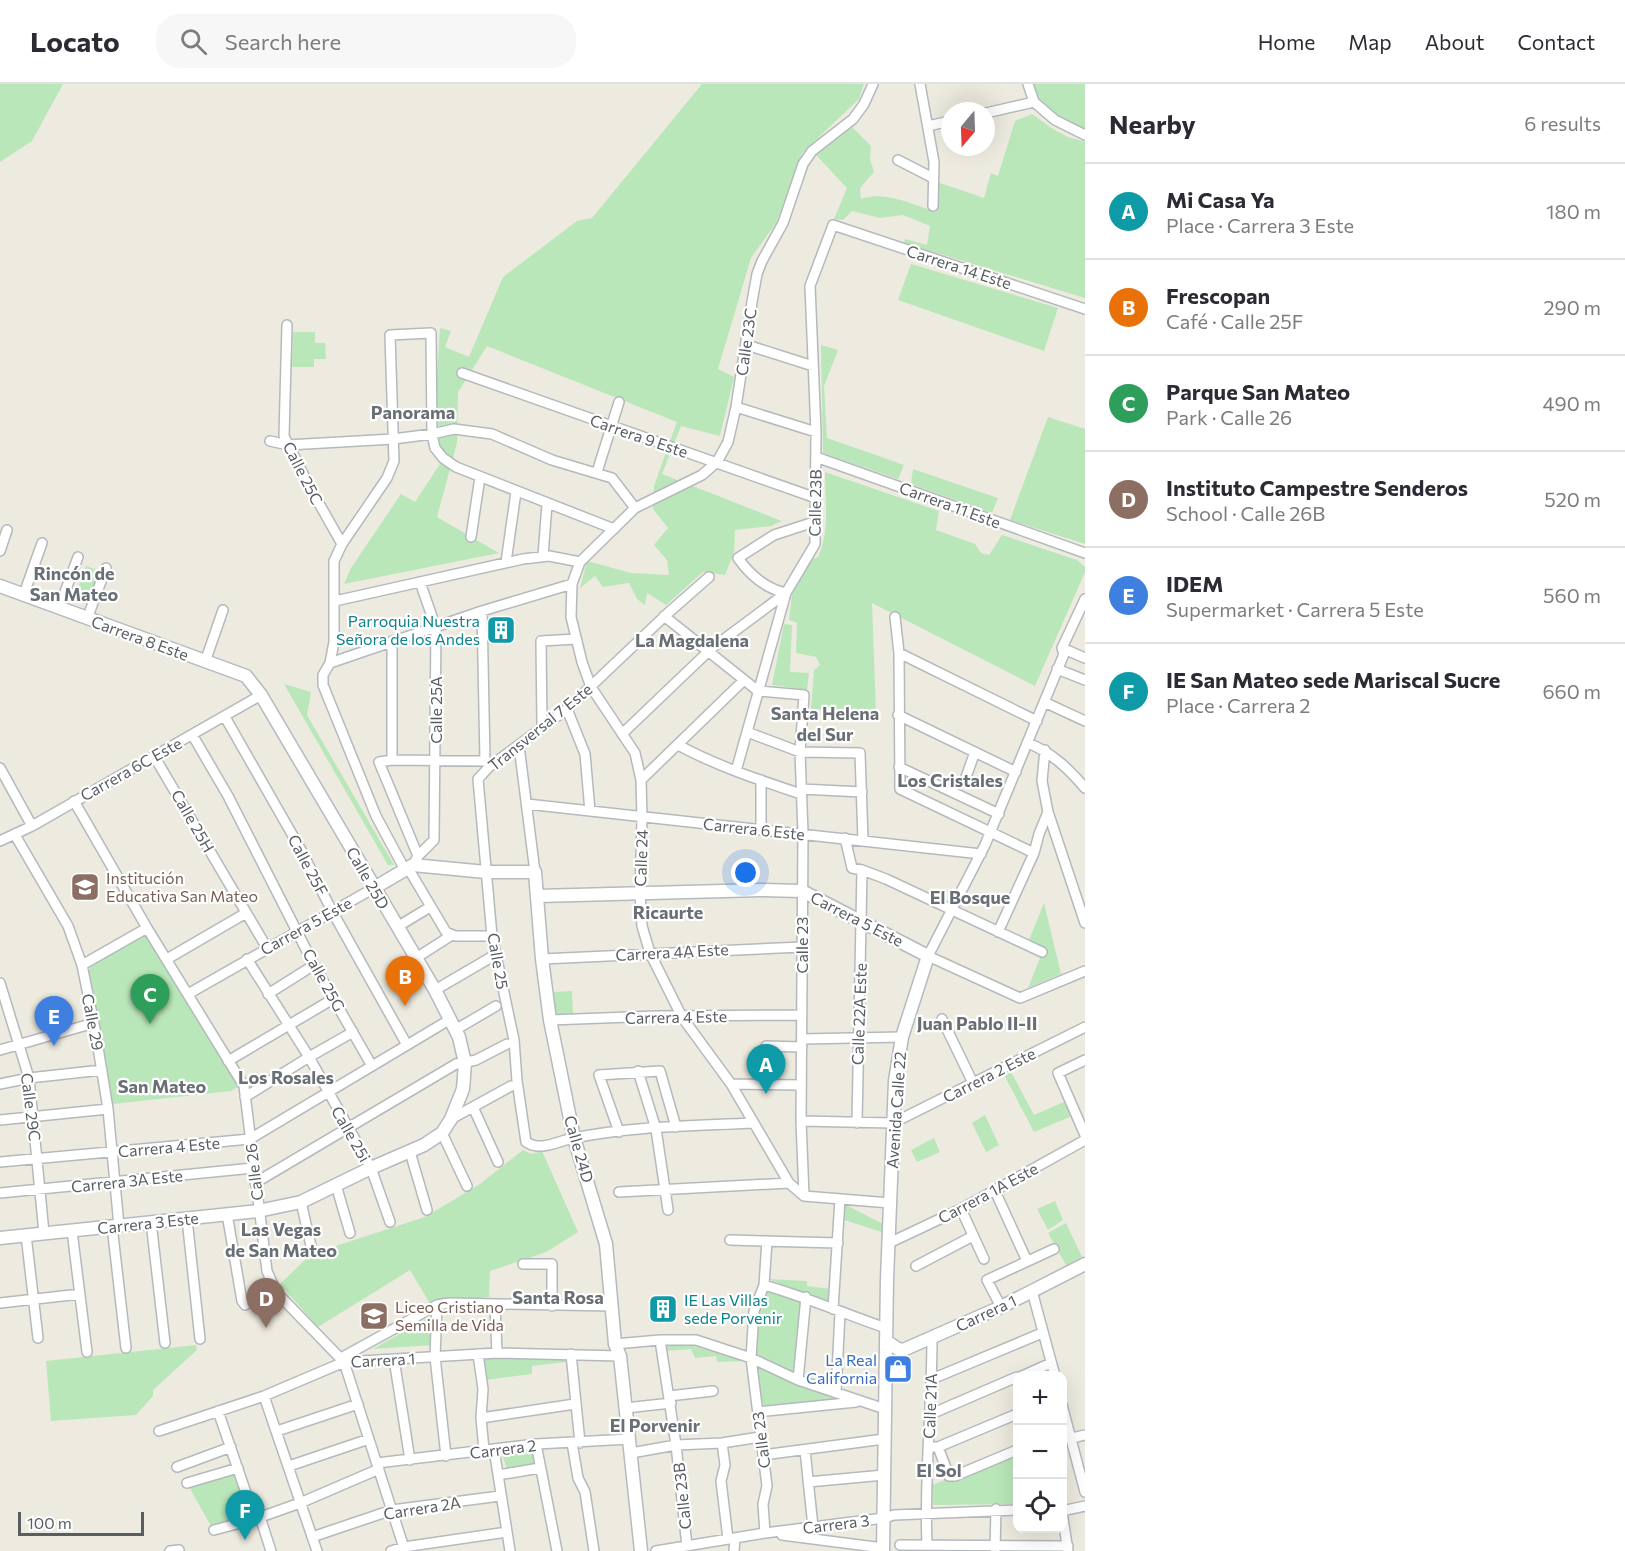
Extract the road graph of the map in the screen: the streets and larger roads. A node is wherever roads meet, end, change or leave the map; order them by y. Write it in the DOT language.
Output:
graph roads {
  1 [pos="873,84"];
  2 [pos="920,84"];
  3 [pos="1028,84"];
  4 [pos="1034,102"];
  5 [pos="995,111"];
  6 [pos="941,123"];
  7 [pos="928,126"];
  8 [pos="1085,135"];
  9 [pos="898,160"];
  10 [pos="933,178"];
  11 [pos="933,206"];
  12 [pos="833,225"];
  13 [pos="1085,309"];
  14 [pos="287,325"];
  15 [pos="747,345"];
  16 [pos="813,366"];
  17 [pos="462,373"];
  18 [pos="619,402"];
  19 [pos="736,407"];
  20 [pos="611,426"];
  21 [pos="816,432"];
  22 [pos="432,434"];
  23 [pos="393,439"];
  24 [pos="270,441"];
  25 [pos="288,445"];
  26 [pos="816,457"];
  27 [pos="717,462"];
  28 [pos="597,472"];
  29 [pos="480,477"];
  30 [pos="516,492"];
  31 [pos="816,498"];
  32 [pos="547,504"];
  33 [pos="635,508"];
  34 [pos="817,521"];
  35 [pos="614,529"];
  36 [pos="7,530"];
  37 [pos="471,537"];
  38 [pos="42,543"];
  39 [pos="342,544"];
  40 [pos="0,551"];
  41 [pos="1085,553"];
  42 [pos="543,556"];
  43 [pos="78,557"];
  44 [pos="506,562"];
  45 [pos="580,562"];
  46 [pos="106,568"];
  47 [pos="709,577"];
  48 [pos="420,582"];
  49 [pos="572,584"];
  50 [pos="0,586"];
  51 [pos="786,593"];
  52 [pos="24,594"];
  53 [pos="1085,599"];
  54 [pos="335,601"];
  55 [pos="59,608"];
  56 [pos="223,610"];
  57 [pos="482,611"];
  58 [pos="664,616"];
  59 [pos="895,617"];
  60 [pos="87,619"];
  61 [pos="436,628"];
  62 [pos="576,639"];
  63 [pos="393,641"];
  64 [pos="1062,648"];
  65 [pos="708,651"];
  66 [pos="899,653"];
  67 [pos="1085,658"];
  68 [pos="206,662"];
  69 [pos="330,663"];
  70 [pos="1057,669"];
  71 [pos="246,676"];
  72 [pos="744,680"];
  73 [pos="1085,680"];
  74 [pos="591,687"];
  75 [pos="758,691"];
  76 [pos="261,695"];
  77 [pos="1044,702"];
  78 [pos="567,709"];
  79 [pos="898,715"];
  80 [pos="225,717"];
  81 [pos="1037,721"];
  82 [pos="1085,721"];
  83 [pos="542,726"];
  84 [pos="747,732"];
  85 [pos="622,734"];
  86 [pos="193,736"];
  87 [pos="1028,743"];
  88 [pos="678,745"];
  89 [pos="519,746"];
  90 [pos="1045,750"];
  91 [pos="800,752"];
  92 [pos="975,752"];
  93 [pos="154,756"];
  94 [pos="392,760"];
  95 [pos="436,760"];
  96 [pos="487,764"];
  97 [pos="899,767"];
  98 [pos="0,768"];
  99 [pos="736,771"];
  100 [pos="1016,772"];
  101 [pos="966,777"];
  102 [pos="478,780"];
  103 [pos="640,780"];
  104 [pos="761,780"];
  105 [pos="1085,788"];
  106 [pos="801,791"];
  107 [pos="862,792"];
  108 [pos="74,801"];
  109 [pos="527,804"];
  110 [pos="590,811"];
  111 [pos="1048,812"];
  112 [pos="999,814"];
  113 [pos="642,817"];
  114 [pos="32,826"];
  115 [pos="761,829"];
  116 [pos="991,831"];
  117 [pos="802,833"];
  118 [pos="15,835"];
  119 [pos="845,838"];
  120 [pos="862,840"];
  121 [pos="0,841"];
  122 [pos="1034,853"];
  123 [pos="981,854"];
  124 [pos="411,865"];
  125 [pos="862,870"];
  126 [pos="486,872"];
  127 [pos="535,872"];
  128 [pos="1085,885"];
  129 [pos="374,888"];
  130 [pos="1074,888"];
  131 [pos="802,891"];
  132 [pos="639,893"];
  133 [pos="538,897"];
  134 [pos="430,908"];
  135 [pos="952,910"];
  136 [pos="332,911"];
  137 [pos="246,913"];
  138 [pos="862,921"];
  139 [pos="1085,923"];
  140 [pos="397,927"];
  141 [pos="147,928"];
  142 [pos="298,930"];
  143 [pos="998,932"];
  144 [pos="449,933"];
  145 [pos="492,936"];
  146 [pos="802,947"];
  147 [pos="267,948"];
  148 [pos="1042,952"];
  149 [pos="650,953"];
  150 [pos="495,955"];
  151 [pos="928,956"];
  152 [pos="416,958"];
  153 [pos="167,959"];
  154 [pos="247,959"];
  155 [pos="542,959"];
  156 [pos="82,965"];
  157 [pos="314,965"];
  158 [pos="1085,971"];
  159 [pos="0,983"];
  160 [pos="435,990"];
  161 [pos="188,994"];
  162 [pos="268,994"];
  163 [pos="333,999"];
  164 [pos="496,1006"];
  165 [pos="801,1015"];
  166 [pos="682,1017"];
  167 [pos="942,1019"];
  168 [pos="550,1020"];
  169 [pos="94,1023"];
  170 [pos="288,1024"];
  171 [pos="452,1025"];
  172 [pos="1085,1027"];
  173 [pos="353,1032"];
  174 [pos="902,1037"];
  175 [pos="858,1039"];
  176 [pos="802,1043"];
  177 [pos="507,1044"];
  178 [pos="19,1045"];
  179 [pos="407,1045"];
  180 [pos="766,1046"];
  181 [pos="0,1050"];
  182 [pos="309,1057"];
  183 [pos="1085,1060"];
  184 [pos="228,1061"];
  185 [pos="465,1063"];
  186 [pos="372,1066"];
  187 [pos="102,1070"];
  188 [pos="638,1071"];
  189 [pos="29,1078"];
  190 [pos="973,1083"];
  191 [pos="0,1084"];
  192 [pos="731,1084"];
  193 [pos="801,1085"];
  194 [pos="510,1086"];
  195 [pos="463,1089"];
  196 [pos="328,1093"];
  197 [pos="245,1098"];
  198 [pos="473,1107"];
  199 [pos="108,1109"];
  200 [pos="33,1116"];
  201 [pos="451,1119"];
  202 [pos="0,1120"];
  203 [pos="801,1121"];
  204 [pos="753,1123"];
  205 [pos="857,1123"];
  206 [pos="893,1123"];
  207 [pos="676,1127"];
  208 [pos="347,1128"];
  209 [pos="656,1129"];
  210 [pos="620,1132"];
  211 [pos="442,1133"];
  212 [pos="1085,1135"];
  213 [pos="574,1138"];
  214 [pos="250,1139"];
  215 [pos="1085,1140"];
  216 [pos="112,1152"];
  217 [pos="410,1152"];
  218 [pos="37,1159"];
  219 [pos="0,1162"];
  220 [pos="498,1162"];
  221 [pos="253,1168"];
  222 [pos="371,1168"];
  223 [pos="115,1182"];
  224 [pos="255,1183"];
  225 [pos="789,1183"];
  226 [pos="336,1185"];
  227 [pos="467,1186"];
  228 [pos="40,1189"];
  229 [pos="664,1190"];
  230 [pos="995,1191"];
  231 [pos="619,1192"];
  232 [pos="0,1193"];
  233 [pos="804,1196"];
  234 [pos="840,1199"];
  235 [pos="301,1202"];
  236 [pos="891,1203"];
  237 [pos="961,1209"];
  238 [pos="427,1210"];
  239 [pos="668,1210"];
  240 [pos="258,1211"];
  241 [pos="227,1214"];
  242 [pos="187,1219"];
  243 [pos="151,1222"];
  244 [pos="390,1222"];
  245 [pos="115,1226"];
  246 [pos="72,1230"];
  247 [pos="44,1233"];
  248 [pos="350,1233"];
  249 [pos="26,1235"];
  250 [pos="973,1236"];
  251 [pos="0,1238"];
  252 [pos="730,1240"];
  253 [pos="767,1241"];
  254 [pos="838,1243"];
  255 [pos="889,1243"];
  256 [pos="311,1246"];
  257 [pos="1054,1249"];
  258 [pos="984,1259"];
  259 [pos="1028,1261"];
  260 [pos="523,1264"];
  261 [pos="1085,1264"];
  262 [pos="916,1266"];
  263 [pos="764,1285"];
  264 [pos="1032,1291"];
  265 [pos="80,1294"];
  266 [pos="806,1298"];
  267 [pos="34,1299"];
  268 [pos="0,1303"];
  269 [pos="245,1305"];
  270 [pos="437,1305"];
  271 [pos="495,1305"];
  272 [pos="552,1306"];
  273 [pos="611,1306"];
  274 [pos="1002,1307"];
  275 [pos="837,1311"];
  276 [pos="1042,1333"];
  277 [pos="886,1335"];
  278 [pos="38,1338"];
  279 [pos="200,1338"];
  280 [pos="932,1338"];
  281 [pos="660,1340"];
  282 [pos="165,1343"];
  283 [pos="126,1348"];
  284 [pos="617,1350"];
  285 [pos="87,1352"];
  286 [pos="497,1353"];
  287 [pos="478,1354"];
  288 [pos="571,1354"];
  289 [pos="435,1357"];
  290 [pos="751,1358"];
  291 [pos="394,1359"];
  292 [pos="343,1360"];
  293 [pos="1051,1363"];
  294 [pos="1031,1371"];
  295 [pos="1053,1371"];
  296 [pos="932,1379"];
  297 [pos="1013,1379"];
  298 [pos="798,1380"];
  299 [pos="713,1391"];
  300 [pos="836,1393"];
  301 [pos="264,1396"];
  302 [pos="670,1400"];
  303 [pos="859,1402"];
  304 [pos="358,1404"];
  305 [pos="575,1404"];
  306 [pos="626,1408"];
  307 [pos="885,1409"];
  308 [pos="218,1411"];
  309 [pos="758,1412"];
  310 [pos="931,1414"];
  311 [pos="1013,1416"];
  312 [pos="481,1418"];
  313 [pos="159,1431"];
  314 [pos="278,1431"];
  315 [pos="1068,1433"];
  316 [pos="1085,1435"];
  317 [pos="760,1437"];
  318 [pos="884,1438"];
  319 [pos="369,1439"];
  320 [pos="630,1439"];
  321 [pos="576,1443"];
  322 [pos="722,1443"];
  323 [pos="536,1444"];
  324 [pos="676,1445"];
  325 [pos="231,1447"];
  326 [pos="934,1447"];
  327 [pos="489,1450"];
  328 [pos="805,1450"];
  329 [pos="1013,1452"];
  330 [pos="632,1453"];
  331 [pos="763,1455"];
  332 [pos="446,1456"];
  333 [pos="410,1460"];
  334 [pos="289,1466"];
  335 [pos="378,1466"];
  336 [pos="177,1467"];
  337 [pos="1082,1467"];
  338 [pos="238,1468"];
  339 [pos="540,1468"];
  340 [pos="498,1475"];
  341 [pos="884,1475"];
  342 [pos="808,1482"];
  343 [pos="187,1483"];
  344 [pos="1085,1491"];
  345 [pos="500,1496"];
  346 [pos="300,1503"];
  347 [pos="1085,1506"];
  348 [pos="996,1509"];
  349 [pos="392,1510"];
  350 [pos="1013,1510"];
  351 [pos="1067,1510"];
  352 [pos="926,1514"];
  353 [pos="257,1518"];
  354 [pos="884,1518"];
  355 [pos="813,1527"];
  356 [pos="214,1530"];
  357 [pos="507,1532"];
  358 [pos="765,1533"];
  359 [pos="1065,1533"];
  360 [pos="312,1537"];
  361 [pos="731,1538"];
  362 [pos="900,1545"];
  363 [pos="927,1545"];
  364 [pos="687,1546"];
  365 [pos="995,1548"];
  366 [pos="405,1549"];
  367 [pos="1068,1549"];
  368 [pos="883,1550"];
  369 [pos="271,1551"];
  370 [pos="317,1551"];
  371 [pos="391,1551"];
  372 [pos="510,1551"];
  373 [pos="557,1551"];
  374 [pos="594,1551"];
  375 [pos="641,1551"];
  376 [pos="656,1551"];
  377 [pos="734,1551"];
  1 -- 15 [label="street, Calle 23C"];
  2 -- 7 [label="street"];
  3 -- 4 [label="street"];
  4 -- 5 [label="street"];
  4 -- 8 [label="street"];
  6 -- 7 [label="street"];
  7 -- 10 [label="street"];
  9 -- 10 [label="street"];
  10 -- 11 [label="street"];
  12 -- 13 [label="street, Carrera 14 Este"];
  12 -- 16 [label="street, Calle 23B"];
  14 -- 25 [label="street, Calle 25C"];
  15 -- 16 [label="street"];
  15 -- 19 [label="street, Calle 23C"];
  16 -- 21 [label="street, Calle 23B"];
  17 -- 20 [label="street, Carrera 9 Este"];
  18 -- 20 [label="street"];
  19 -- 21 [label="street"];
  19 -- 27 [label="street, Calle 23C"];
  20 -- 27 [label="street, Carrera 9 Este"];
  20 -- 28 [label="street"];
  21 -- 26 [label="street, Calle 23B"];
  22 -- 23 [label="street"];
  22 -- 23 [label="street"];
  22 -- 28 [label="street"];
  22 -- 29 [label="street"];
  23 -- 25 [label="street"];
  23 -- 39 [label="street"];
  24 -- 25 [label="street"];
  25 -- 39 [label="street, Calle 25C"];
  26 -- 31 [label="street, Calle 23B"];
  26 -- 41 [label="street, Carrera 11 Este"];
  27 -- 31 [label="street, Carrera 9 Este"];
  27 -- 33 [label="street, Calle 23C"];
  28 -- 33 [label="street"];
  29 -- 30 [label="street"];
  29 -- 37 [label="street"];
  30 -- 32 [label="street"];
  30 -- 44 [label="street"];
  31 -- 34 [label="street, Calle 23B"];
  32 -- 35 [label="street"];
  32 -- 42 [label="street"];
  33 -- 35 [label="street, Calle 23C"];
  34 -- 51 [label="street, Calle 23B"];
  34 -- 51 [label="street"];
  35 -- 45 [label="street, Calle 23C"];
  36 -- 40 [label="street"];
  38 -- 52 [label="street"];
  39 -- 54 [label="street"];
  42 -- 44 [label="street"];
  42 -- 45 [label="street"];
  43 -- 55 [label="street"];
  44 -- 48 [label="street"];
  45 -- 49 [label="street, Calle 24"];
  46 -- 60 [label="street"];
  47 -- 58 [label="street, Transversal 7 Este"];
  48 -- 54 [label="street"];
  48 -- 61 [label="street, Calle 25A"];
  49 -- 57 [label="street"];
  49 -- 62 [label="street, Calle 24"];
  50 -- 52 [label="street, Carrera 8 Este"];
  51 -- 65 [label="street"];
  51 -- 75 [label="street, Calle 23B"];
  52 -- 55 [label="street, Carrera 8 Este"];
  53 -- 64 [label="street, Avenida Calle 22"];
  54 -- 69 [label="street"];
  55 -- 60 [label="street, Carrera 8 Este"];
  56 -- 68 [label="street"];
  57 -- 61 [label="street"];
  57 -- 96 [label="street"];
  58 -- 65 [label="street"];
  58 -- 74 [label="street, Transversal 7 Este"];
  59 -- 66 [label="street"];
  60 -- 68 [label="street, Carrera 8 Este"];
  61 -- 63 [label="street"];
  61 -- 95 [label="street, Calle 25A"];
  62 -- 74 [label="street, Calle 24"];
  62 -- 83 [label="street"];
  63 -- 69 [label="street"];
  63 -- 94 [label="street"];
  64 -- 67 [label="street"];
  64 -- 70 [label="street, Avenida Calle 22"];
  65 -- 72 [label="street"];
  65 -- 85 [label="street"];
  66 -- 79 [label="street"];
  66 -- 81 [label="street"];
  68 -- 71 [label="street, Carrera 8 Este"];
  69 -- 124 [label="street"];
  70 -- 73 [label="street"];
  70 -- 77 [label="street, Avenida Calle 22"];
  71 -- 76 [label="street, Calle 25D"];
  72 -- 75 [label="street"];
  72 -- 88 [label="street"];
  74 -- 78 [label="street, Transversal 7 Este"];
  74 -- 85 [label="street, Calle 24"];
  75 -- 84 [label="street, Calle 23B"];
  75 -- 91 [label="street, Calle 23"];
  76 -- 80 [label="street, Carrera 6C Este"];
  76 -- 129 [label="street, Calle 25D"];
  77 -- 81 [label="street, Avenida Calle 22"];
  77 -- 82 [label="street"];
  78 -- 83 [label="street, Transversal 7 Este"];
  78 -- 110 [label="street"];
  79 -- 92 [label="street"];
  79 -- 97 [label="street"];
  80 -- 86 [label="street, Carrera 6C Este"];
  80 -- 136 [label="street, Calle 25F"];
  81 -- 87 [label="street, Avenida Calle 22"];
  83 -- 89 [label="street, Transversal 7 Este"];
  84 -- 91 [label="street"];
  84 -- 99 [label="street, Calle 23B"];
  85 -- 103 [label="street, Calle 24"];
  86 -- 93 [label="street, Carrera 6C Este"];
  86 -- 142 [label="street, Calle 25G"];
  87 -- 90 [label="street"];
  87 -- 100 [label="street, Avenida Calle 22"];
  88 -- 99 [label="street"];
  88 -- 103 [label="street"];
  89 -- 96 [label="street, Transversal 7 Este"];
  89 -- 109 [label="street, Calle 24D"];
  90 -- 105 [label="street"];
  90 -- 111 [label="street"];
  91 -- 106 [label="street, Calle 23"];
  91 -- 107 [label="street"];
  92 -- 100 [label="street"];
  92 -- 101 [label="street"];
  93 -- 108 [label="street, Carrera 6C Este"];
  93 -- 137 [label="street, Calle 25H"];
  94 -- 95 [label="street"];
  94 -- 124 [label="street"];
  95 -- 96 [label="street"];
  95 -- 124 [label="street, Calle 25A"];
  96 -- 102 [label="street, Transversal 7 Este"];
  97 -- 112 [label="street"];
  97 -- 116 [label="street"];
  98 -- 114 [label="street"];
  99 -- 104 [label="street"];
  100 -- 112 [label="street, Avenida Calle 22"];
  102 -- 126 [label="street, Calle 25"];
  103 -- 113 [label="street, Calle 24"];
  104 -- 106 [label="street"];
  104 -- 115 [label="street"];
  106 -- 107 [label="street"];
  106 -- 117 [label="street, Calle 23"];
  107 -- 120 [label="street"];
  108 -- 114 [label="street, Carrera 6C Este"];
  108 -- 141 [label="street, Calle 26"];
  109 -- 110 [label="street, Carrera 6 Este"];
  109 -- 127 [label="street, Calle 24D"];
  110 -- 113 [label="street, Carrera 6 Este"];
  111 -- 122 [label="street"];
  111 -- 130 [label="street"];
  112 -- 116 [label="street, Avenida Calle 22"];
  113 -- 115 [label="street, Carrera 6 Este"];
  113 -- 132 [label="street, Calle 24"];
  114 -- 118 [label="street, Carrera 6C Este"];
  115 -- 117 [label="street, Carrera 6 Este"];
  116 -- 122 [label="street"];
  116 -- 123 [label="street, Avenida Calle 22"];
  117 -- 119 [label="street, Carrera 6 Este"];
  117 -- 131 [label="street, Calle 23"];
  118 -- 121 [label="street, Carrera 6C Este"];
  118 -- 156 [label="street, Calle 29"];
  119 -- 120 [label="street, Carrera 6 Este"];
  119 -- 125 [label="street"];
  120 -- 123 [label="street, Carrera 6 Este"];
  122 -- 143 [label="street"];
  123 -- 135 [label="street, Avenida Calle 22"];
  124 -- 126 [label="street"];
  124 -- 129 [label="street, Carrera 5 Este"];
  124 -- 134 [label="street"];
  125 -- 135 [label="street"];
  125 -- 138 [label="street, Calle 22A Este"];
  126 -- 127 [label="street"];
  126 -- 145 [label="street, Calle 25"];
  127 -- 133 [label="street, Calle 24D"];
  128 -- 130 [label="street"];
  129 -- 136 [label="street, Carrera 5 Este"];
  129 -- 140 [label="street, Calle 25D"];
  130 -- 139 [label="street"];
  131 -- 132 [label="street, Carrera 5 Este"];
  131 -- 138 [label="street, Carrera 5 Este"];
  131 -- 146 [label="street, Calle 23"];
  132 -- 133 [label="street, Carrera 5 Este"];
  132 -- 149 [label="street, Calle 24"];
  133 -- 155 [label="street, Calle 24D"];
  134 -- 140 [label="street"];
  134 -- 144 [label="street"];
  135 -- 143 [label="street"];
  135 -- 151 [label="street, Avenida Calle 22"];
  136 -- 142 [label="street, Carrera 5 Este"];
  136 -- 179 [label="street, Calle 25F"];
  137 -- 147 [label="street, Calle 25H"];
  137 -- 153 [label="street"];
  138 -- 151 [label="street, Carrera 5 Este"];
  138 -- 175 [label="street, Calle 22A Este"];
  140 -- 152 [label="street, Calle 25D"];
  141 -- 153 [label="street, Calle 26"];
  141 -- 156 [label="street"];
  142 -- 147 [label="street, Carrera 5 Este"];
  142 -- 157 [label="street, Calle 25G"];
  143 -- 148 [label="street"];
  144 -- 145 [label="street"];
  144 -- 152 [label="street"];
  145 -- 150 [label="street, Calle 25"];
  146 -- 149 [label="street, Carrera 4A Este"];
  146 -- 165 [label="street, Calle 23"];
  147 -- 154 [label="street, Carrera 5 Este"];
  149 -- 155 [label="street, Carrera 4A Este"];
  149 -- 166 [label="street, Calle 24"];
  150 -- 160 [label="street"];
  150 -- 213 [label="street, Calle 25"];
  151 -- 158 [label="street, Carrera 5 Este"];
  151 -- 174 [label="street, Avenida Calle 22"];
  152 -- 160 [label="street, Calle 25D"];
  153 -- 161 [label="street, Calle 26"];
  154 -- 161 [label="street, Carrera 5 Este"];
  154 -- 162 [label="street, Calle 25i"];
  155 -- 168 [label="street, Calle 24D"];
  156 -- 169 [label="street, Calle 29"];
  157 -- 162 [label="street"];
  157 -- 163 [label="street, Calle 25G"];
  159 -- 178 [label="street, Calle 29C"];
  160 -- 171 [label="street, Calle 25D"];
  161 -- 184 [label="street, Calle 26"];
  162 -- 170 [label="street, Calle 25i"];
  163 -- 170 [label="street"];
  163 -- 173 [label="street, Calle 25G"];
  164 -- 171 [label="street, Carrera 4 Este"];
  165 -- 166 [label="street, Carrera 4 Este"];
  165 -- 176 [label="street, Calle 23"];
  166 -- 168 [label="street, Carrera 4 Este"];
  166 -- 192 [label="street, Calle 24"];
  167 -- 190 [label="street"];
  168 -- 213 [label="street, Calle 24D"];
  169 -- 178 [label="street"];
  169 -- 187 [label="street, Calle 29"];
  170 -- 182 [label="street, Calle 25i"];
  170 -- 184 [label="street"];
  171 -- 179 [label="street, Carrera 4 Este"];
  171 -- 185 [label="street, Calle 25D"];
  172 -- 190 [label="street, Carrera 2 Este"];
  173 -- 182 [label="street"];
  173 -- 186 [label="street, Calle 25G"];
  174 -- 175 [label="street"];
  174 -- 206 [label="street, Avenida Calle 22"];
  175 -- 176 [label="street"];
  175 -- 205 [label="street, Calle 22A Este"];
  176 -- 180 [label="street"];
  176 -- 193 [label="street, Calle 23"];
  177 -- 185 [label="street"];
  178 -- 181 [label="street"];
  178 -- 189 [label="street, Calle 29C"];
  179 -- 186 [label="street, Carrera 4 Este"];
  182 -- 196 [label="street, Calle 25i"];
  182 -- 197 [label="street"];
  183 -- 212 [label="street"];
  184 -- 197 [label="street, Calle 26"];
  185 -- 195 [label="street, Calle 25D"];
  185 -- 208 [label="street"];
  186 -- 196 [label="street, Carrera 4 Este"];
  187 -- 189 [label="street"];
  187 -- 199 [label="street, Calle 29"];
  188 -- 207 [label="street"];
  188 -- 209 [label="street"];
  188 -- 210 [label="street"];
  189 -- 191 [label="street"];
  189 -- 200 [label="street, Calle 29C"];
  190 -- 206 [label="street, Carrera 2 Este"];
  192 -- 193 [label="street"];
  192 -- 204 [label="street, Calle 24"];
  193 -- 203 [label="street, Calle 23"];
  194 -- 198 [label="street, Carrera 3 Este"];
  195 -- 201 [label="street, Carrera 3 Este"];
  196 -- 208 [label="street, Calle 25i"];
  196 -- 214 [label="street, Carrera 4 Este"];
  197 -- 214 [label="street, Calle 26"];
  198 -- 201 [label="street, Carrera 3 Este"];
  198 -- 220 [label="street"];
  199 -- 200 [label="street"];
  199 -- 216 [label="street, Calle 29"];
  200 -- 202 [label="street"];
  200 -- 218 [label="street, Calle 29C"];
  201 -- 211 [label="street, Carrera 3 Este"];
  203 -- 205 [label="street"];
  203 -- 233 [label="street, Calle 23"];
  204 -- 207 [label="street"];
  204 -- 225 [label="street, Calle 24"];
  205 -- 206 [label="street"];
  206 -- 236 [label="street, Avenida Calle 22"];
  207 -- 209 [label="street"];
  208 -- 222 [label="street, Calle 25i"];
  208 -- 224 [label="street"];
  209 -- 210 [label="street"];
  209 -- 229 [label="street"];
  210 -- 213 [label="street"];
  211 -- 217 [label="street, Carrera 3 Este"];
  211 -- 227 [label="street"];
  213 -- 273 [label="street, Calle 24D"];
  214 -- 216 [label="street, Carrera 4 Este"];
  214 -- 221 [label="street, Calle 26"];
  215 -- 230 [label="street, Carrera 1A Este"];
  216 -- 218 [label="street, Carrera 4 Este"];
  216 -- 223 [label="street, Calle 29"];
  217 -- 222 [label="street, Carrera 3 Este"];
  217 -- 238 [label="street"];
  218 -- 219 [label="street, Carrera 4 Este"];
  218 -- 228 [label="street, Calle 29C"];
  221 -- 223 [label="street, Carrera 3A Este"];
  221 -- 224 [label="street, Calle 26"];
  222 -- 226 [label="street, Carrera 3 Este"];
  222 -- 244 [label="street, Calle 25i"];
  223 -- 228 [label="street, Carrera 3A Este"];
  223 -- 245 [label="street, Calle 29"];
  224 -- 240 [label="street, Calle 26"];
  225 -- 229 [label="street"];
  225 -- 233 [label="street, Calle 24"];
  226 -- 235 [label="street, Carrera 3 Este"];
  226 -- 248 [label="street"];
  228 -- 232 [label="street, Carrera 3A Este"];
  228 -- 247 [label="street, Calle 29C"];
  229 -- 231 [label="street"];
  229 -- 239 [label="street"];
  230 -- 237 [label="street, Carrera 1A Este"];
  230 -- 259 [label="street"];
  233 -- 234 [label="street"];
  234 -- 236 [label="street"];
  234 -- 254 [label="street"];
  235 -- 240 [label="street, Carrera 3 Este"];
  235 -- 256 [label="street"];
  236 -- 255 [label="street, Avenida Calle 22"];
  237 -- 250 [label="street"];
  237 -- 255 [label="street, Carrera 1A Este"];
  240 -- 241 [label="street, Carrera 3 Este"];
  240 -- 292 [label="street, Calle 26"];
  241 -- 242 [label="street, Carrera 3 Este"];
  241 -- 269 [label="street"];
  242 -- 243 [label="street, Carrera 3 Este"];
  242 -- 279 [label="street"];
  243 -- 245 [label="street, Carrera 3 Este"];
  243 -- 282 [label="street"];
  245 -- 246 [label="street, Carrera 3 Este"];
  245 -- 283 [label="street, Calle 29"];
  246 -- 247 [label="street, Carrera 3 Este"];
  246 -- 265 [label="street"];
  247 -- 249 [label="street, Carrera 3 Este"];
  249 -- 251 [label="street, Carrera 3 Este"];
  249 -- 267 [label="street"];
  250 -- 258 [label="street"];
  250 -- 262 [label="street"];
  252 -- 253 [label="street"];
  253 -- 254 [label="street"];
  253 -- 263 [label="street, Calle 23"];
  254 -- 275 [label="street"];
  255 -- 277 [label="street, Avenida Calle 22"];
  257 -- 259 [label="street"];
  259 -- 274 [label="street"];
  260 -- 272 [label="street"];
  261 -- 264 [label="street, Carrera 1"];
  263 -- 266 [label="street"];
  263 -- 290 [label="street, Calle 23"];
  264 -- 274 [label="street, Carrera 1"];
  264 -- 276 [label="street"];
  265 -- 267 [label="street"];
  265 -- 285 [label="street"];
  266 -- 275 [label="street"];
  266 -- 298 [label="street"];
  267 -- 268 [label="street"];
  267 -- 278 [label="street"];
  270 -- 271 [label="street"];
  270 -- 289 [label="street"];
  270 -- 292 [label="street"];
  271 -- 272 [label="street"];
  271 -- 286 [label="street"];
  272 -- 273 [label="street"];
  273 -- 284 [label="street, Calle 24D"];
  274 -- 280 [label="street, Carrera 1"];
  275 -- 277 [label="street"];
  275 -- 300 [label="street"];
  276 -- 293 [label="street"];
  276 -- 296 [label="street"];
  277 -- 280 [label="street, Carrera 1"];
  277 -- 307 [label="street, Avenida Calle 22"];
  280 -- 296 [label="street, Calle 21A"];
  281 -- 284 [label="street, Carrera 1"];
  281 -- 290 [label="street, Carrera 1"];
  281 -- 302 [label="street, Calle 23B"];
  284 -- 288 [label="street, Carrera 1"];
  284 -- 306 [label="street, Calle 24D"];
  286 -- 287 [label="street, Carrera 1"];
  286 -- 288 [label="street, Carrera 1"];
  287 -- 289 [label="street, Carrera 1"];
  287 -- 312 [label="street"];
  288 -- 305 [label="street"];
  289 -- 291 [label="street, Carrera 1"];
  289 -- 332 [label="street"];
  290 -- 298 [label="street, Carrera 1"];
  290 -- 309 [label="street, Calle 23"];
  291 -- 292 [label="street, Carrera 1"];
  291 -- 333 [label="street"];
  292 -- 301 [label="street, Carrera 1"];
  292 -- 304 [label="street, Calle 26"];
  293 -- 294 [label="street"];
  293 -- 295 [label="street"];
  296 -- 310 [label="street, Calle 21A"];
  297 -- 310 [label="street"];
  298 -- 300 [label="street, Carrera 1"];
  299 -- 302 [label="street"];
  300 -- 303 [label="street, Carrera 1"];
  301 -- 308 [label="street, Carrera 1"];
  301 -- 314 [label="street"];
  302 -- 306 [label="street"];
  302 -- 324 [label="street, Calle 23B"];
  303 -- 307 [label="street, Carrera 1"];
  303 -- 309 [label="street"];
  304 -- 314 [label="street"];
  304 -- 319 [label="street, Calle 26"];
  305 -- 312 [label="street"];
  305 -- 321 [label="street"];
  306 -- 320 [label="street, Calle 24D"];
  307 -- 318 [label="street, Avenida Calle 22"];
  308 -- 313 [label="street, Carrera 1"];
  308 -- 325 [label="street"];
  309 -- 317 [label="street, Calle 23"];
  310 -- 326 [label="street, Calle 21A"];
  311 -- 326 [label="street"];
  312 -- 327 [label="street"];
  314 -- 334 [label="street"];
  315 -- 316 [label="street"];
  315 -- 337 [label="street"];
  317 -- 322 [label="street"];
  317 -- 331 [label="street, Calle 23"];
  318 -- 328 [label="street"];
  318 -- 341 [label="street, Avenida Calle 22"];
  319 -- 334 [label="street"];
  319 -- 335 [label="street, Calle 26"];
  320 -- 321 [label="street, Carrera 2"];
  320 -- 330 [label="street, Calle 24D"];
  321 -- 323 [label="street, Carrera 2"];
  321 -- 374 [label="street"];
  322 -- 324 [label="street"];
  322 -- 361 [label="street"];
  323 -- 327 [label="street, Carrera 2"];
  323 -- 339 [label="street"];
  324 -- 330 [label="street"];
  324 -- 364 [label="street, Calle 23B"];
  325 -- 336 [label="street"];
  325 -- 338 [label="street"];
  326 -- 329 [label="street"];
  326 -- 352 [label="street, Calle 21A"];
  327 -- 332 [label="street, Carrera 2"];
  327 -- 340 [label="street"];
  328 -- 331 [label="street"];
  328 -- 342 [label="street"];
  330 -- 375 [label="street, Calle 24D"];
  331 -- 358 [label="street, Calle 23"];
  332 -- 333 [label="street, Carrera 2"];
  333 -- 335 [label="street, Carrera 2"];
  334 -- 346 [label="street"];
  335 -- 346 [label="street, Carrera 2"];
  335 -- 349 [label="street, Calle 26"];
  337 -- 344 [label="street"];
  338 -- 343 [label="street"];
  338 -- 353 [label="street"];
  339 -- 340 [label="street, Carrera 2"];
  339 -- 373 [label="street"];
  340 -- 345 [label="street"];
  341 -- 342 [label="street"];
  341 -- 354 [label="street, Avenida Calle 22"];
  342 -- 355 [label="street"];
  345 -- 349 [label="street, Carrera 2A"];
  345 -- 357 [label="street"];
  346 -- 353 [label="street, Carrera 2"];
  346 -- 360 [label="street"];
  347 -- 351 [label="street"];
  348 -- 350 [label="street, Carrera 3"];
  348 -- 352 [label="street, Carrera 3"];
  348 -- 365 [label="street"];
  349 -- 360 [label="street, Carrera 2A"];
  349 -- 366 [label="street, Calle 26"];
  352 -- 354 [label="street, Carrera 3"];
  352 -- 363 [label="street, Calle 21A"];
  353 -- 356 [label="street, Carrera 2"];
  353 -- 369 [label="street"];
  354 -- 355 [label="street, Carrera 3"];
  354 -- 368 [label="street, Avenida Calle 22"];
  355 -- 358 [label="street, Carrera 3"];
  357 -- 366 [label="street"];
  357 -- 372 [label="street"];
  358 -- 361 [label="street, Carrera 3"];
  358 -- 368 [label="street"];
  359 -- 367 [label="street"];
  360 -- 370 [label="street"];
  361 -- 364 [label="street, Carrera 3"];
  361 -- 377 [label="street"];
  362 -- 363 [label="street"];
  363 -- 365 [label="street"];
  364 -- 376 [label="street, Carrera 3"];
  365 -- 367 [label="street"];
  366 -- 371 [label="street"];
}
